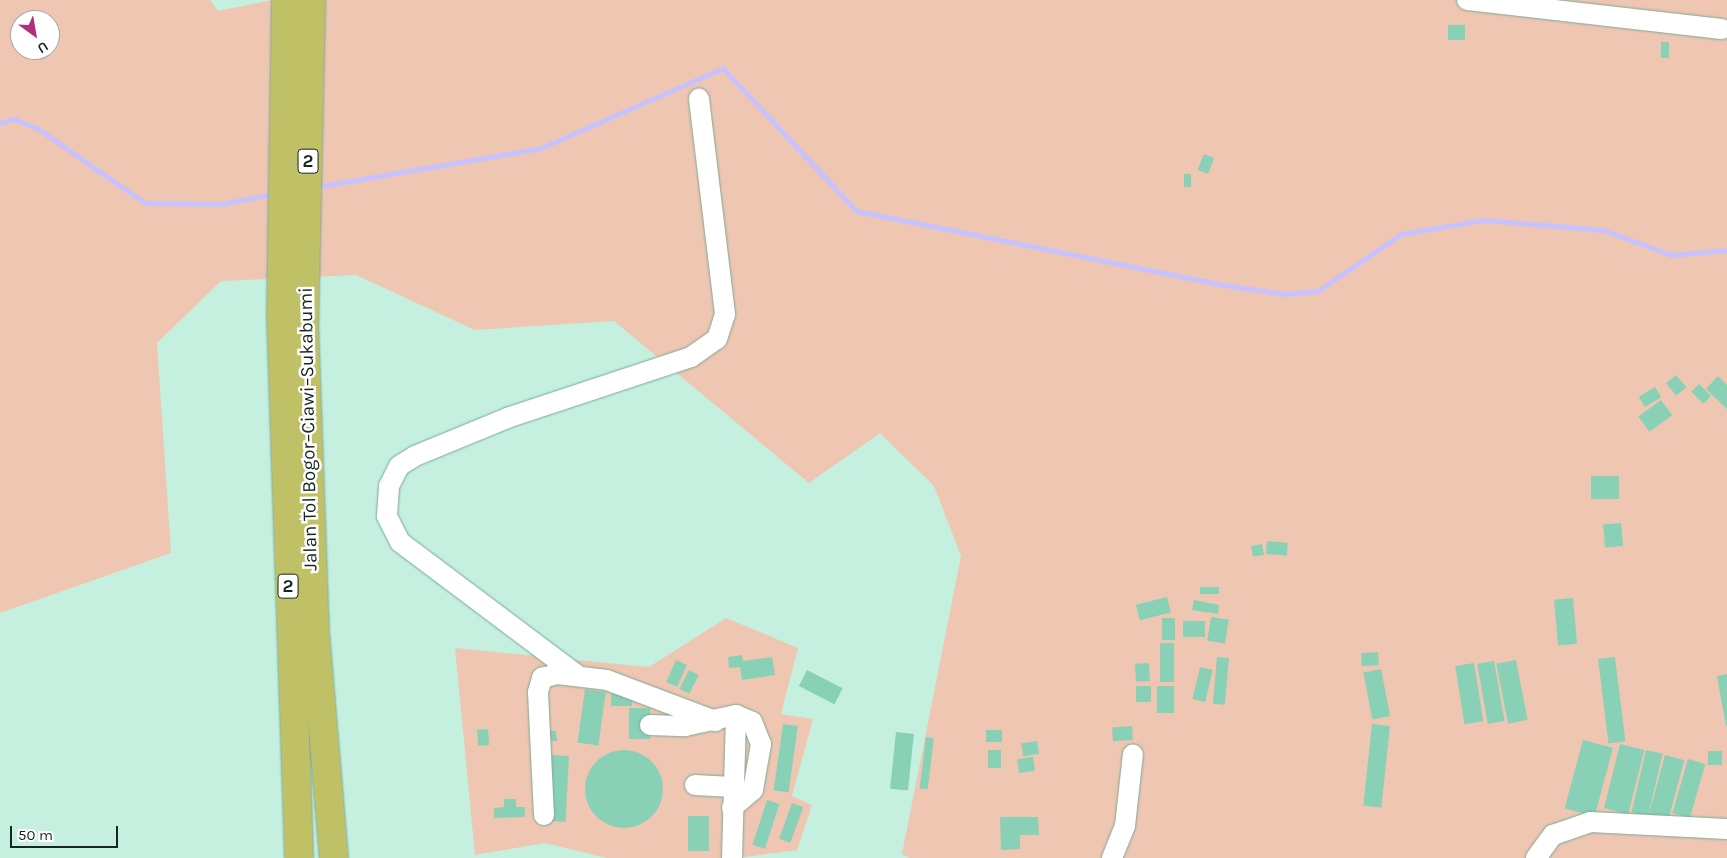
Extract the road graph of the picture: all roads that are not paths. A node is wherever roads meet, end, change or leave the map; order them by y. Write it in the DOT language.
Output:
graph roads {
  1 [pos="286,0"];
  2 [pos="311,0"];
  3 [pos="1466,0"];
  4 [pos="1722,29"];
  5 [pos="699,99"];
  6 [pos="293,318"];
  7 [pos="577,675"];
  8 [pos="736,715"];
  9 [pos="715,721"];
  10 [pos="650,725"];
  11 [pos="1133,754"];
  12 [pos="695,784"];
  13 [pos="733,787"];
  14 [pos="732,808"];
  15 [pos="544,815"];
  16 [pos="1727,829"];
  17 [pos="300,858"];
  18 [pos="334,858"];
  19 [pos="732,858"];
  20 [pos="1112,858"];
  21 [pos="1536,858"];
  1 -- 6 [label="highway, Jalan Tol Bogor–Ciawi–Sukabumi / 2"];
  2 -- 6 [label="highway, Jalan Tol Bogor–Ciawi–Sukabumi / 2"];
  3 -- 4 [label="street"];
  5 -- 7 [label="street"];
  6 -- 17 [label="highway, Jalan Tol Bogor–Ciawi–Sukabumi / 2"];
  6 -- 18 [label="highway, Jalan Tol Bogor–Ciawi–Sukabumi / 2"];
  7 -- 9 [label="street"];
  7 -- 15 [label="street"];
  8 -- 9 [label="street"];
  8 -- 13 [label="street"];
  8 -- 14 [label="street"];
  9 -- 10 [label="street"];
  11 -- 20 [label="street"];
  12 -- 13 [label="street"];
  13 -- 14 [label="street"];
  14 -- 19 [label="street"];
  16 -- 21 [label="street"];
}
